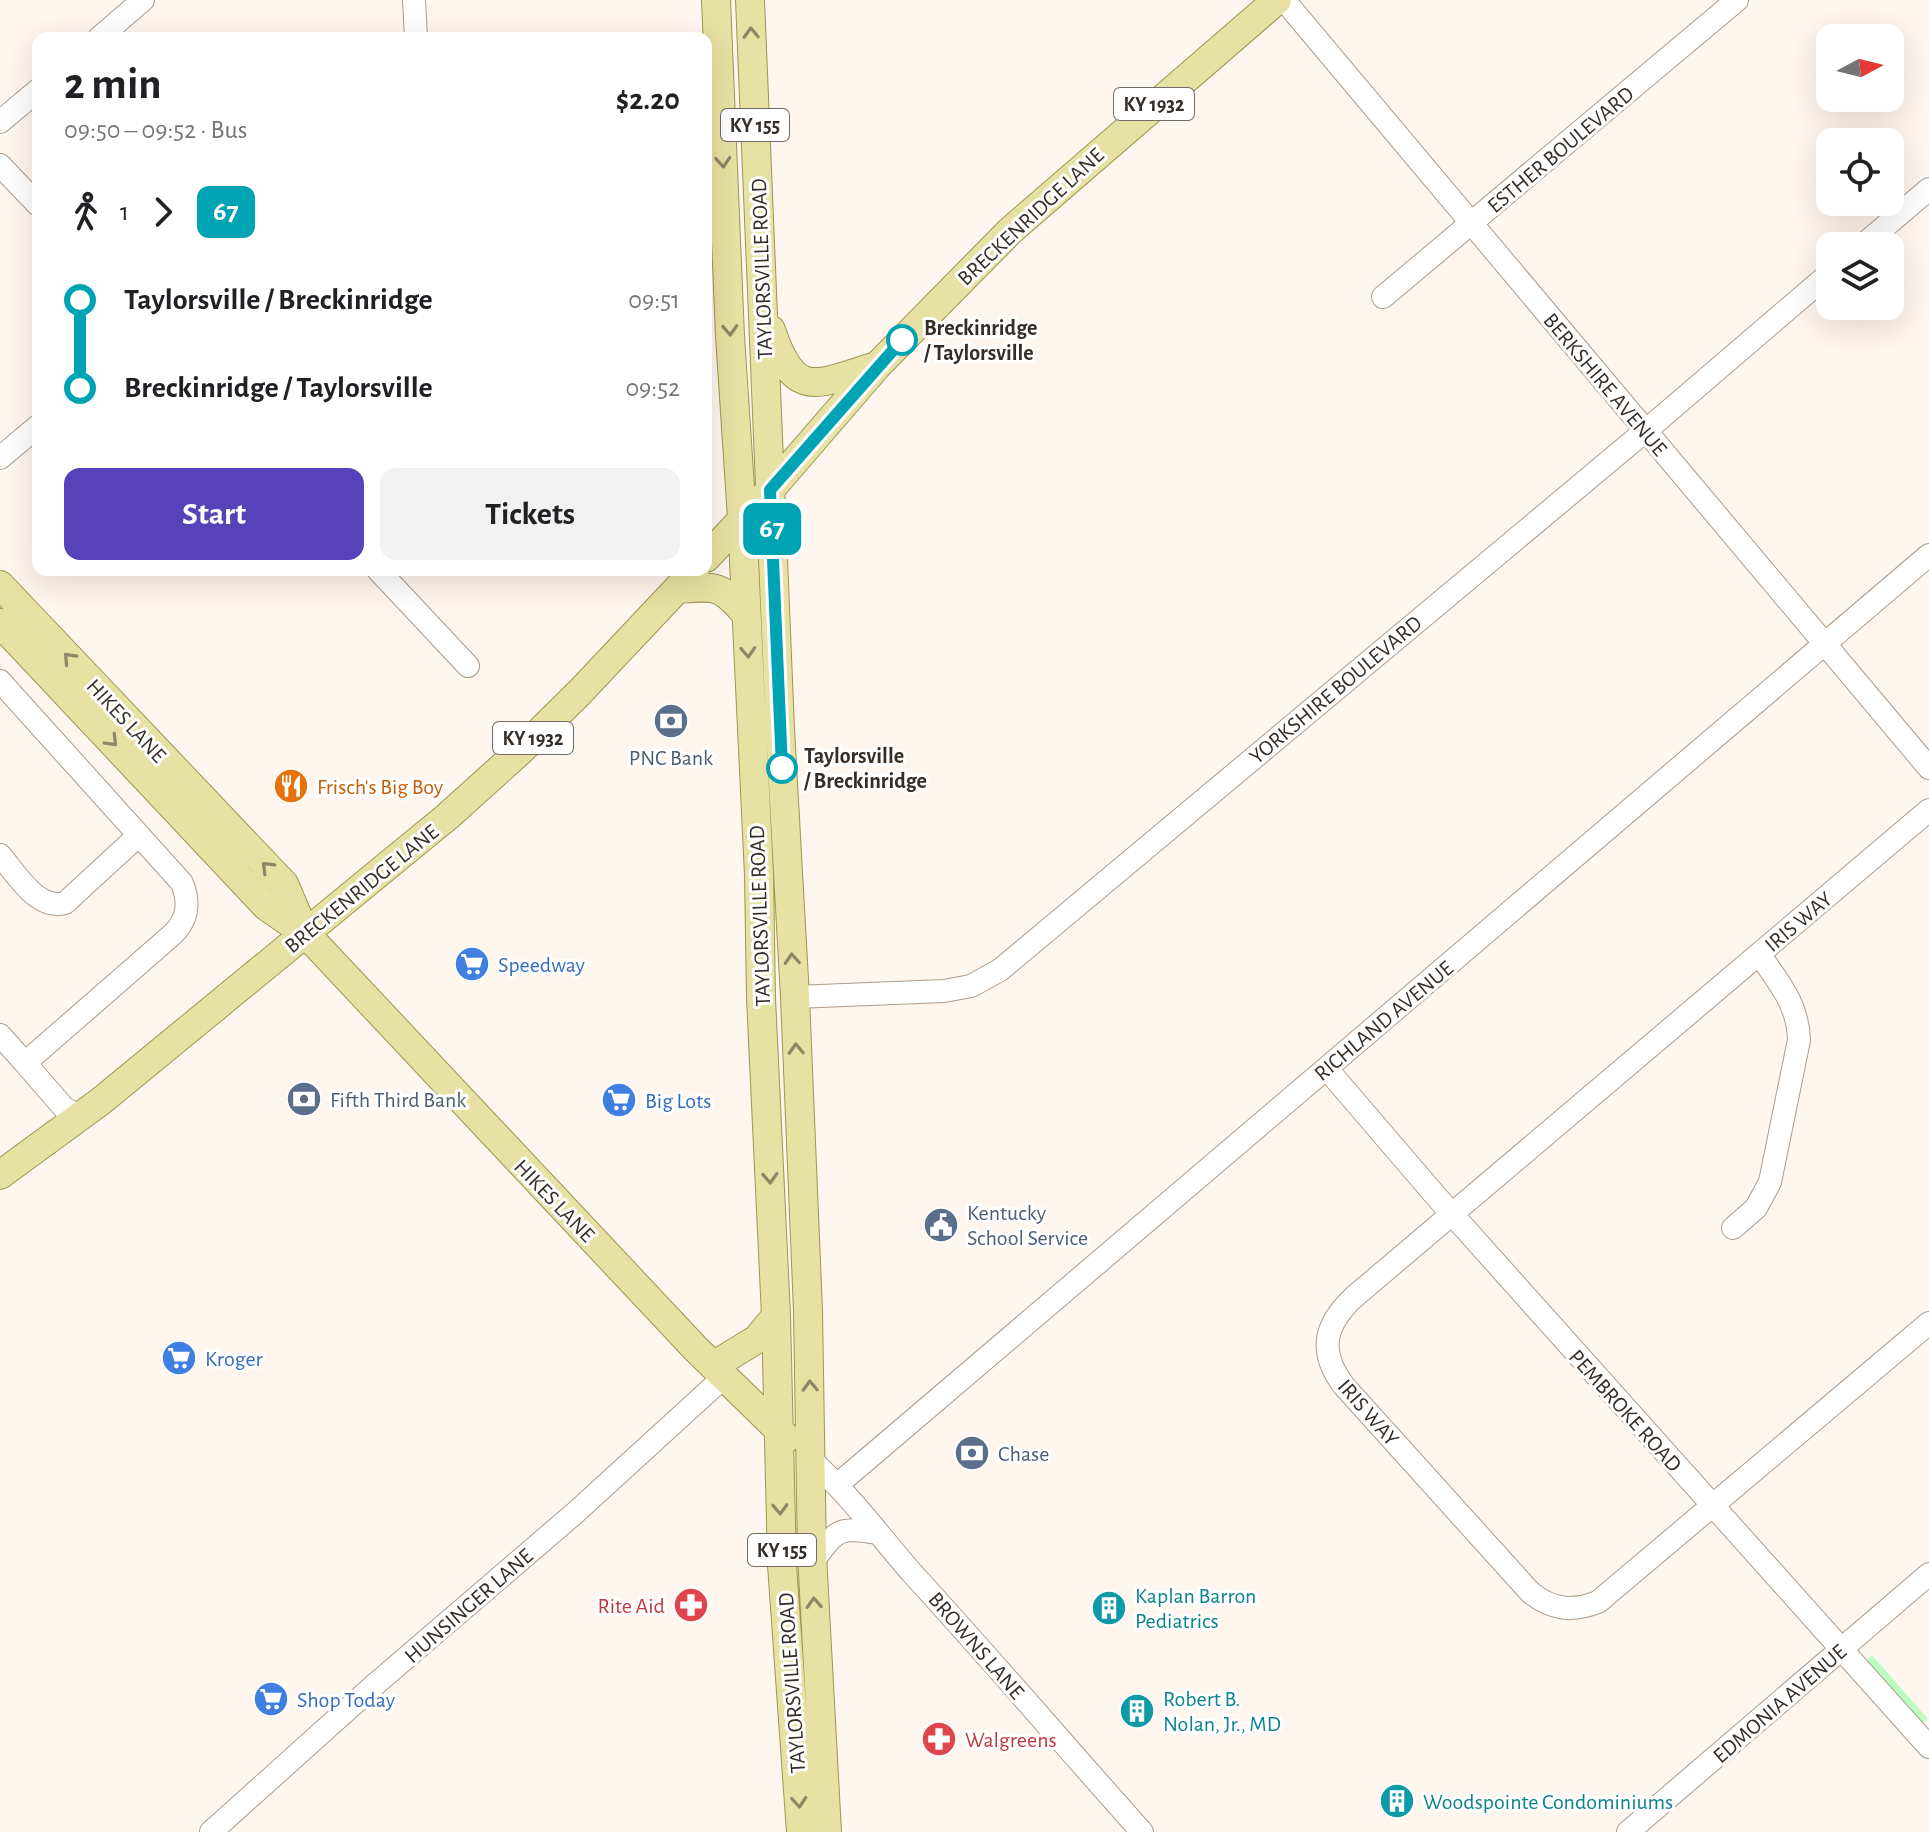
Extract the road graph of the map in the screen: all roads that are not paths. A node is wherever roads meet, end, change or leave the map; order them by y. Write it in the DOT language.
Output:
graph roads {
  1 [pos="143,0"];
  2 [pos="414,0"];
  3 [pos="716,0"];
  4 [pos="750,0"];
  5 [pos="1277,0"];
  6 [pos="1284,0"];
  7 [pos="1737,0"];
  8 [pos="106,32"];
  9 [pos="416,32"];
  10 [pos="753,85"];
  11 [pos="713,86"];
  12 [pos="32,95"];
  13 [pos="0,122"];
  14 [pos="0,165"];
  15 [pos="1929,189"];
  16 [pos="32,199"];
  17 [pos="1472,222"];
  18 [pos="1878,232"];
  19 [pos="1816,285"];
  20 [pos="1383,297"];
  21 [pos="762,301"];
  22 [pos="877,366"];
  23 [pos="1645,430"];
  24 [pos="32,431"];
  25 [pos="0,458"];
  26 [pos="770,490"];
  27 [pos="742,518"];
  28 [pos="712,551"];
  29 [pos="1929,555"];
  30 [pos="390,576"];
  31 [pos="686,580"];
  32 [pos="0,585"];
  33 [pos="746,614"];
  34 [pos="0,623"];
  35 [pos="1824,645"];
  36 [pos="468,666"];
  37 [pos="4,694"];
  38 [pos="1929,768"];
  39 [pos="1929,810"];
  40 [pos="139,835"];
  41 [pos="0,855"];
  42 [pos="306,934"];
  43 [pos="1759,954"];
  44 [pos="795,997"];
  45 [pos="0,1035"];
  46 [pos="25,1063"];
  47 [pos="1327,1069"];
  48 [pos="81,1117"];
  49 [pos="0,1175"];
  50 [pos="1452,1214"];
  51 [pos="1733,1228"];
  52 [pos="776,1316"];
  53 [pos="1929,1323"];
  54 [pos="719,1371"];
  55 [pos="779,1431"];
  56 [pos="811,1460"];
  57 [pos="837,1485"];
  58 [pos="1712,1506"];
  59 [pos="877,1533"];
  60 [pos="812,1562"];
  61 [pos="1929,1574"];
  62 [pos="1842,1648"];
  63 [pos="1929,1747"];
  64 [pos="211,1832"];
  65 [pos="801,1832"];
  66 [pos="827,1832"];
  67 [pos="1142,1832"];
  68 [pos="1628,1832"];
  1 -- 8 [label="street"];
  2 -- 9 [label="street"];
  3 -- 11 [label="main road, TAYLORSVILLE ROAD / KY 155"];
  10 -- 4 [label="main road, TAYLORSVILLE ROAD / KY 155, one-way"];
  5 -- 22 [label="main road, BRECKENRIDGE LANE / KY 1932"];
  6 -- 17 [label="street, BERKSHIRE AVENUE"];
  7 -- 17 [label="street, ESTHER BOULEVARD"];
  10 -- 11 [label="street"];
  10 -- 21 [label="main road, TAYLORSVILLE ROAD / KY 155"];
  11 -- 27 [label="main road, TAYLORSVILLE ROAD / KY 155, one-way"];
  12 -- 13 [label="street"];
  14 -- 16 [label="street"];
  15 -- 18 [label="street"];
  17 -- 20 [label="street, ESTHER BOULEVARD"];
  17 -- 23 [label="street, BERKSHIRE AVENUE"];
  19 -- 23 [label="street, YORKSHIRE BOULEVARD"];
  21 -- 22 [label="main road"];
  21 -- 26 [label="main road, TAYLORSVILLE ROAD / KY 155"];
  22 -- 26 [label="main road, BRECKENRIDGE LANE / KY 1932"];
  23 -- 35 [label="street, BERKSHIRE AVENUE"];
  23 -- 44 [label="street, YORKSHIRE BOULEVARD"];
  24 -- 25 [label="street"];
  26 -- 27 [label="main road, BRECKENRIDGE LANE / KY 1932"];
  44 -- 26 [label="main road, TAYLORSVILLE ROAD / KY 155, one-way"];
  27 -- 28 [label="main road, BRECKENRIDGE LANE / KY 1932"];
  27 -- 33 [label="main road, TAYLORSVILLE ROAD / KY 155"];
  29 -- 35 [label="street, RICHLAND AVENUE"];
  30 -- 36 [label="street"];
  31 -- 33 [label="main road"];
  31 -- 42 [label="main road, BRECKENRIDGE LANE / KY 1932"];
  42 -- 32 [label="main road, HIKES LANE, one-way"];
  33 -- 52 [label="main road, TAYLORSVILLE ROAD / KY 155, one-way"];
  34 -- 42 [label="main road, HIKES LANE, one-way"];
  35 -- 38 [label="street, BERKSHIRE AVENUE"];
  35 -- 47 [label="street, RICHLAND AVENUE"];
  37 -- 40 [label="street"];
  39 -- 43 [label="street, IRIS WAY"];
  40 -- 41 [label="street"];
  40 -- 46 [label="street"];
  42 -- 48 [label="main road, BRECKENRIDGE LANE / KY 1932"];
  42 -- 54 [label="main road, HIKES LANE"];
  43 -- 50 [label="street, IRIS WAY"];
  43 -- 51 [label="street"];
  56 -- 44 [label="main road, TAYLORSVILLE ROAD / KY 155, one-way"];
  45 -- 46 [label="street"];
  46 -- 48 [label="street"];
  47 -- 50 [label="street, PEMBROKE ROAD"];
  47 -- 57 [label="street, RICHLAND AVENUE"];
  48 -- 49 [label="main road, BRECKENRIDGE LANE / KY 1932"];
  50 -- 58 [label="street, PEMBROKE ROAD"];
  50 -- 58 [label="street, IRIS WAY"];
  52 -- 54 [label="main road"];
  52 -- 55 [label="main road, TAYLORSVILLE ROAD / KY 155"];
  53 -- 58 [label="street, IRIS WAY"];
  54 -- 55 [label="main road, HIKES LANE"];
  54 -- 64 [label="street, HUNSINGER LANE"];
  55 -- 56 [label="main road, HIKES LANE"];
  55 -- 65 [label="main road, TAYLORSVILLE ROAD / KY 155, one-way"];
  56 -- 57 [label="street, BROWNS LANE"];
  56 -- 60 [label="main road, TAYLORSVILLE ROAD / KY 155"];
  57 -- 59 [label="street, BROWNS LANE"];
  58 -- 62 [label="street, PEMBROKE ROAD"];
  59 -- 60 [label="street"];
  59 -- 67 [label="street, BROWNS LANE"];
  66 -- 60 [label="main road, TAYLORSVILLE ROAD / KY 155, one-way"];
  61 -- 62 [label="street, EDMONIA AVENUE"];
  62 -- 63 [label="street, PEMBROKE ROAD"];
  62 -- 68 [label="street, EDMONIA AVENUE"];
}
